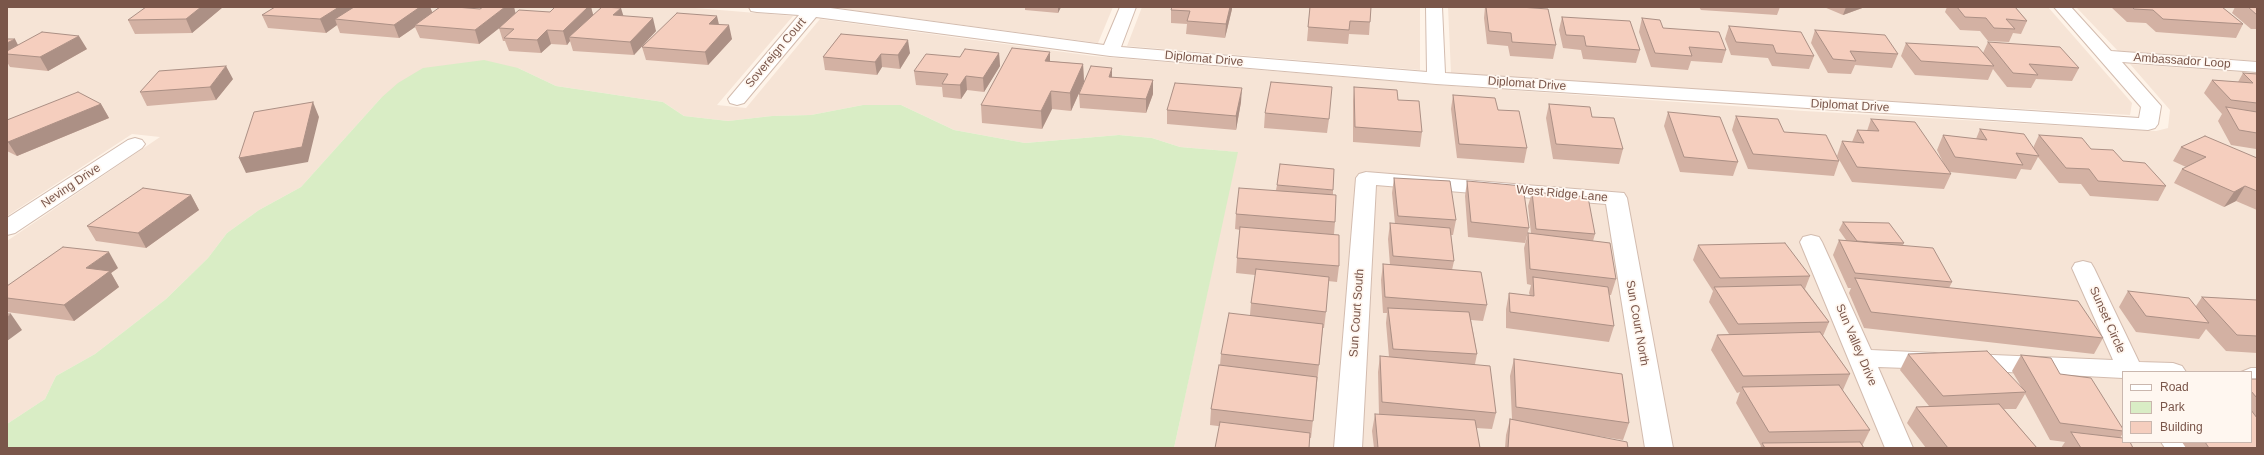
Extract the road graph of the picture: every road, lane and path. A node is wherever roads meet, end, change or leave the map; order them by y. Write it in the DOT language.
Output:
graph roads {
  1 [pos="757,7"];
  2 [pos="1128,7"];
  3 [pos="1434,7"];
  4 [pos="2062,7"];
  5 [pos="814,9"];
  6 [pos="1110,51"];
  7 [pos="2108,56"];
  8 [pos="2257,67"];
  9 [pos="1436,78"];
  10 [pos="738,99"];
  11 [pos="135,144"];
  12 [pos="1366,178"];
  13 [pos="1616,198"];
  14 [pos="7,228"];
  15 [pos="1811,242"];
  16 [pos="2083,268"];
  17 [pos="1862,358"];
  18 [pos="2130,370"];
  19 [pos="2152,371"];
  20 [pos="1348,448"];
  21 [pos="1659,448"];
  22 [pos="1899,448"];
  1 -- 5 [label="street, Diplomat Drive"];
  2 -- 6 [label="street"];
  3 -- 9 [label="street"];
  4 -- 7 [label="street, Diplomat Drive"];
  5 -- 6 [label="street, Diplomat Drive"];
  5 -- 10 [label="street, Sovereign Court"];
  6 -- 9 [label="street, Diplomat Drive"];
  7 -- 8 [label="street, Ambassador Loop"];
  7 -- 9 [label="street, Diplomat Drive"];
  11 -- 14 [label="street, Neving Drive"];
  12 -- 13 [label="street, West Ridge Lane"];
  12 -- 20 [label="street, Sun Court South"];
  13 -- 21 [label="street, Sun Court North"];
  15 -- 17 [label="street, Sun Valley Drive"];
  16 -- 18 [label="street, Sunset Circle"];
  17 -- 18 [label="street"];
  17 -- 22 [label="street, Sun Valley Drive"];
  18 -- 19 [label="street"];
}
